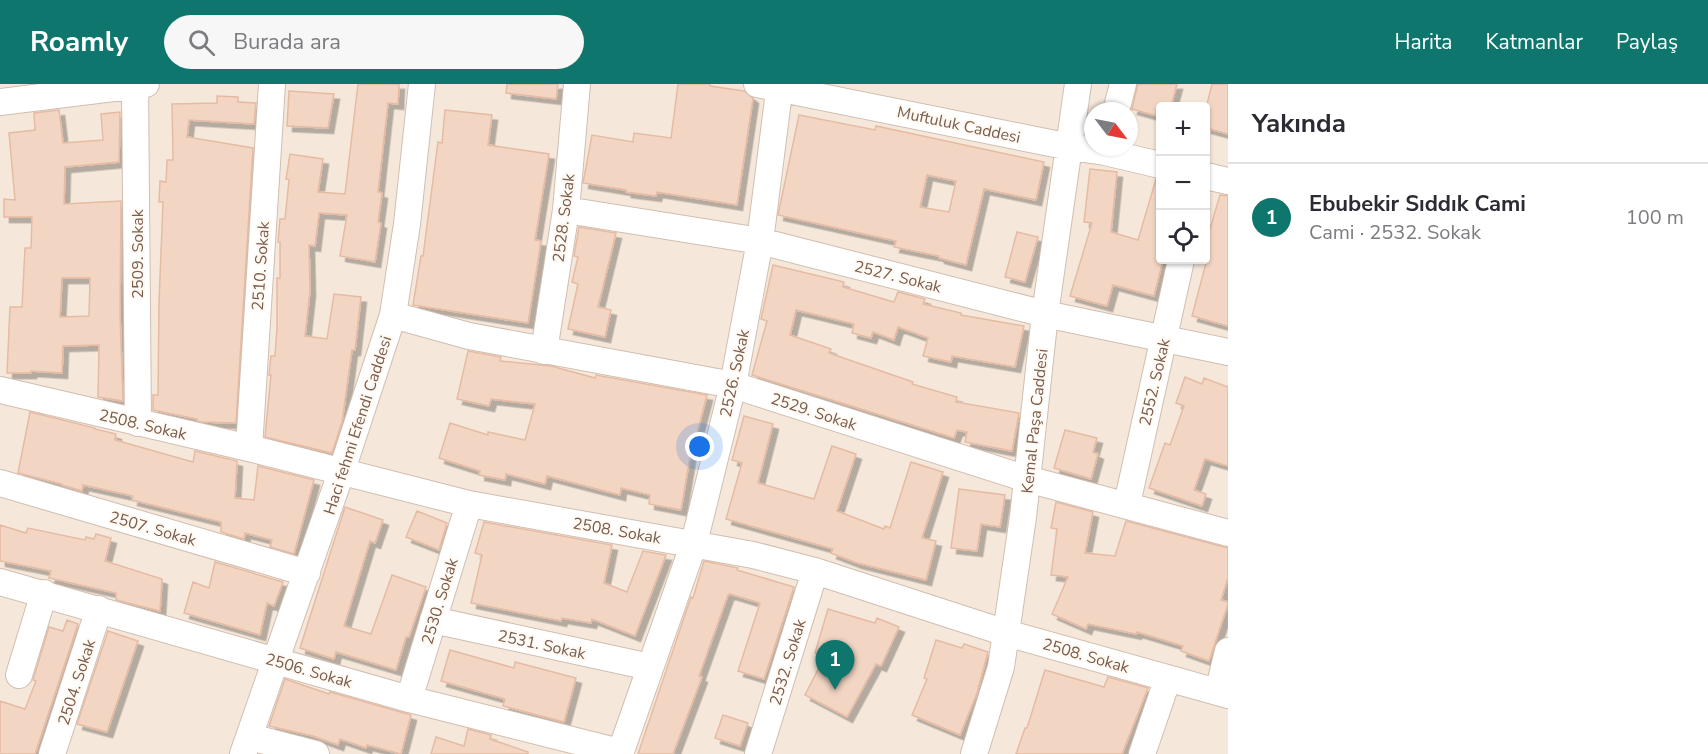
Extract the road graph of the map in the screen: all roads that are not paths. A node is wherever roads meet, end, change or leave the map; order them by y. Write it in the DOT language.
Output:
graph roads {
  1 [pos="272,84"];
  2 [pos="422,84"];
  3 [pos="576,84"];
  4 [pos="1078,84"];
  5 [pos="1123,84"];
  6 [pos="141,85"];
  7 [pos="772,85"];
  8 [pos="0,102"];
  9 [pos="1118,102"];
  10 [pos="1070,147"];
  11 [pos="1084,148"];
  12 [pos="1127,156"];
  13 [pos="1156,164"];
  14 [pos="1210,177"];
  15 [pos="1228,181"];
  16 [pos="566,210"];
  17 [pos="760,241"];
  18 [pos="1180,264"];
  19 [pos="1045,314"];
  20 [pos="393,315"];
  21 [pos="1163,339"];
  22 [pos="544,351"];
  23 [pos="1228,352"];
  24 [pos="733,385"];
  25 [pos="0,390"];
  26 [pos="138,423"];
  27 [pos="249,447"];
  28 [pos="342,470"];
  29 [pos="1027,479"];
  30 [pos="0,483"];
  31 [pos="469,504"];
  32 [pos="1127,504"];
  33 [pos="1228,533"];
  34 [pos="694,543"];
  35 [pos="815,571"];
  36 [pos="307,573"];
  37 [pos="0,582"];
  38 [pos="44,593"];
  39 [pos="99,609"];
  40 [pos="434,620"];
  41 [pos="1006,633"];
  42 [pos="1228,651"];
  43 [pos="275,660"];
  44 [pos="650,667"];
  45 [pos="19,675"];
  46 [pos="1168,678"];
  47 [pos="1223,694"];
  48 [pos="409,699"];
  49 [pos="246,745"];
  50 [pos="620,753"];
  51 [pos="52,754"];
  52 [pos="316,754"];
  53 [pos="758,754"];
  54 [pos="974,754"];
  55 [pos="1142,754"];
  1 -- 27 [label="street, 2510. Sokak"];
  2 -- 20 [label="street, Haci fehmi Efendi Caddesi"];
  3 -- 16 [label="street, 2528. Sokak"];
  4 -- 10 [label="street, Kemal Paşa Caddesi"];
  5 -- 9 [label="street"];
  6 -- 8 [label="street"];
  6 -- 26 [label="street, 2509. Sokak"];
  7 -- 10 [label="street, Muftuluk Caddesi"];
  7 -- 17 [label="street, 2526. Sokak"];
  10 -- 11 [label="street, Muftuluk Caddesi"];
  10 -- 19 [label="street, Kemal Paşa Caddesi"];
  12 -- 13 [label="street, Muftuluk Caddesi"];
  14 -- 15 [label="street"];
  16 -- 17 [label="street, 2527. Sokak"];
  16 -- 22 [label="street, 2528. Sokak"];
  17 -- 19 [label="street, 2527. Sokak"];
  17 -- 24 [label="street, 2526. Sokak"];
  18 -- 21 [label="street, 2552. Sokak"];
  19 -- 21 [label="street, 2527. Sokak"];
  19 -- 29 [label="street, Kemal Paşa Caddesi"];
  20 -- 22 [label="street, 2529. Sokak"];
  20 -- 28 [label="street, Haci fehmi Efendi Caddesi"];
  21 -- 23 [label="street, 2527. Sokak"];
  21 -- 32 [label="street, 2552. Sokak"];
  22 -- 24 [label="street, 2529. Sokak"];
  24 -- 29 [label="street, 2529. Sokak"];
  24 -- 34 [label="street, 2526. Sokak"];
  25 -- 26 [label="street, 2508. Sokak"];
  26 -- 27 [label="street, 2508. Sokak"];
  27 -- 28 [label="street, 2508. Sokak"];
  28 -- 31 [label="street, 2508. Sokak"];
  28 -- 36 [label="street, Haci fehmi Efendi Caddesi"];
  29 -- 32 [label="street, 2529. Sokak"];
  29 -- 41 [label="street, Kemal Paşa Caddesi"];
  30 -- 36 [label="street, 2507. Sokak"];
  31 -- 34 [label="street, 2508. Sokak"];
  31 -- 40 [label="street, 2530. Sokak"];
  32 -- 33 [label="street, 2529. Sokak"];
  34 -- 35 [label="street, 2508. Sokak"];
  34 -- 44 [label="street, 2526. Sokak"];
  35 -- 41 [label="street, 2508. Sokak"];
  35 -- 53 [label="street, 2532. Sokak"];
  36 -- 43 [label="street, Haci fehmi Efendi Caddesi"];
  37 -- 38 [label="street, 2506. Sokak"];
  38 -- 39 [label="street, 2506. Sokak"];
  38 -- 45 [label="street"];
  39 -- 43 [label="street, 2506. Sokak"];
  39 -- 51 [label="street, 2504. Sokak"];
  40 -- 44 [label="street, 2531. Sokak"];
  40 -- 48 [label="street, 2530. Sokak"];
  41 -- 46 [label="street, 2508. Sokak"];
  41 -- 54 [label="street, Kemal Paşa Caddesi"];
  42 -- 47 [label="street"];
  43 -- 48 [label="street, 2506. Sokak"];
  43 -- 49 [label="street, Haci fehmi Efendi Caddesi"];
  44 -- 50 [label="street, 2526. Sokak"];
  46 -- 47 [label="street, 2508. Sokak"];
  46 -- 55 [label="street"];
  48 -- 50 [label="street, 2506. Sokak"];
  49 -- 52 [label="street"];
}
